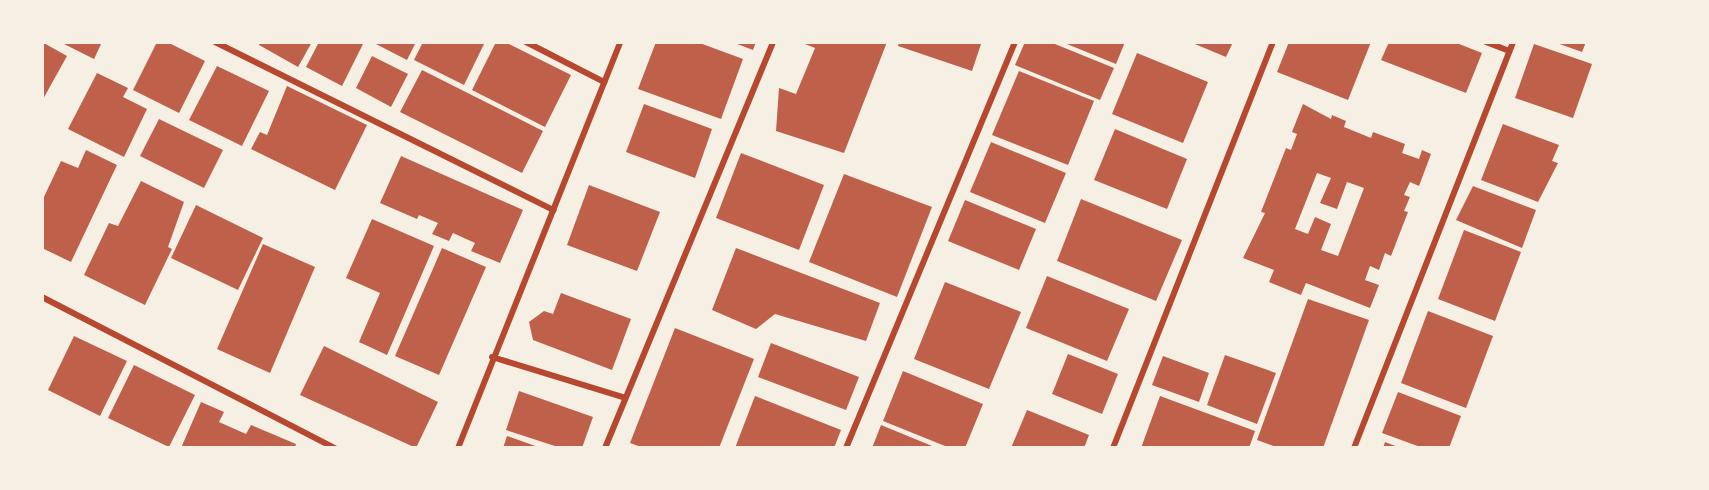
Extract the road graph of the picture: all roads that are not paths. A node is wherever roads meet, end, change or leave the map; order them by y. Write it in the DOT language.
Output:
graph roads {
  1 [pos="215,42"];
  2 [pos="526,42"];
  3 [pos="620,42"];
  4 [pos="773,42"];
  5 [pos="1015,42"];
  6 [pos="1273,42"];
  7 [pos="1486,42"];
  8 [pos="1513,42"];
  9 [pos="1509,51"];
  10 [pos="604,82"];
  11 [pos="554,210"];
  12 [pos="42,297"];
  13 [pos="492,357"];
  14 [pos="623,397"];
  15 [pos="336,448"];
  16 [pos="458,448"];
  17 [pos="605,448"];
  18 [pos="846,448"];
  19 [pos="1113,448"];
  20 [pos="1354,448"];
  1 -- 11 [label="street"];
  2 -- 10 [label="street"];
  3 -- 10 [label="street"];
  4 -- 14 [label="street"];
  5 -- 18 [label="street"];
  6 -- 19 [label="street"];
  7 -- 9 [label="street"];
  8 -- 9 [label="street"];
  9 -- 20 [label="street"];
  10 -- 11 [label="street"];
  11 -- 13 [label="street"];
  12 -- 15 [label="street"];
  13 -- 14 [label="street"];
  13 -- 16 [label="street"];
  14 -- 17 [label="street"];
}
